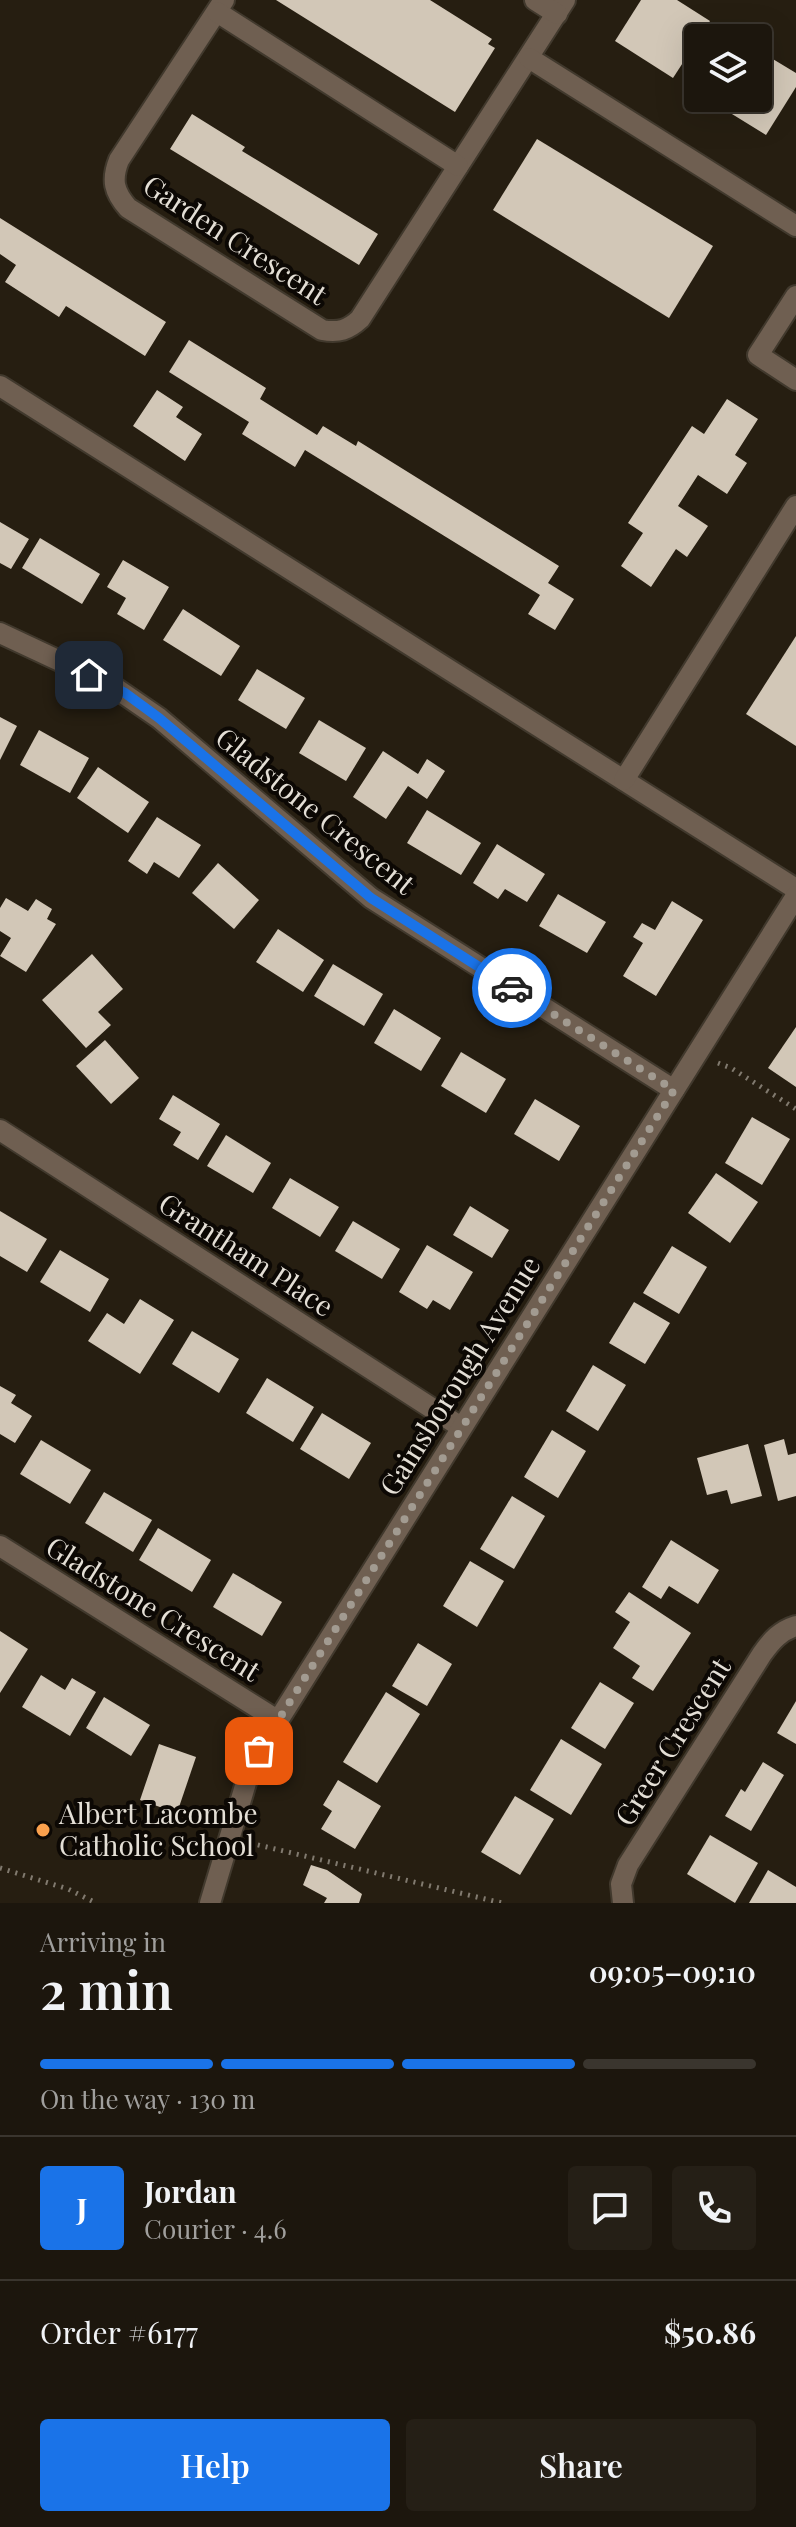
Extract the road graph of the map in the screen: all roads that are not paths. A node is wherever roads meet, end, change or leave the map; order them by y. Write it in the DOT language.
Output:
graph roads {
  1 [pos="535,0"];
  2 [pos="220,6"];
  3 [pos="561,7"];
  4 [pos="529,58"];
  5 [pos="458,166"];
  6 [pos="796,226"];
  7 [pos="796,296"];
  8 [pos="796,380"];
  9 [pos="0,386"];
  10 [pos="796,506"];
  11 [pos="0,633"];
  12 [pos="624,780"];
  13 [pos="796,889"];
  14 [pos="796,896"];
  15 [pos="674,1090"];
  16 [pos="0,1130"];
  17 [pos="461,1427"];
  18 [pos="0,1546"];
  19 [pos="796,1626"];
  20 [pos="277,1720"];
  21 [pos="210,1903"];
  22 [pos="623,1903"];
  1 -- 3 [label="street"];
  2 -- 5 [label="street"];
  2 -- 5 [label="street, Garden Crescent"];
  3 -- 4 [label="street, Garden Crescent"];
  4 -- 5 [label="street, Garden Crescent"];
  4 -- 6 [label="street"];
  7 -- 8 [label="street"];
  9 -- 12 [label="street"];
  10 -- 12 [label="street"];
  11 -- 15 [label="street, Gladstone Crescent"];
  12 -- 13 [label="street"];
  14 -- 15 [label="street, Gainsborough Avenue"];
  15 -- 17 [label="street, Gainsborough Avenue"];
  16 -- 17 [label="street, Grantham Place"];
  17 -- 20 [label="street, Gainsborough Avenue"];
  18 -- 20 [label="street, Gladstone Crescent"];
  19 -- 22 [label="street, Greer Crescent"];
  20 -- 21 [label="street, Gainsborough Avenue"];
}
